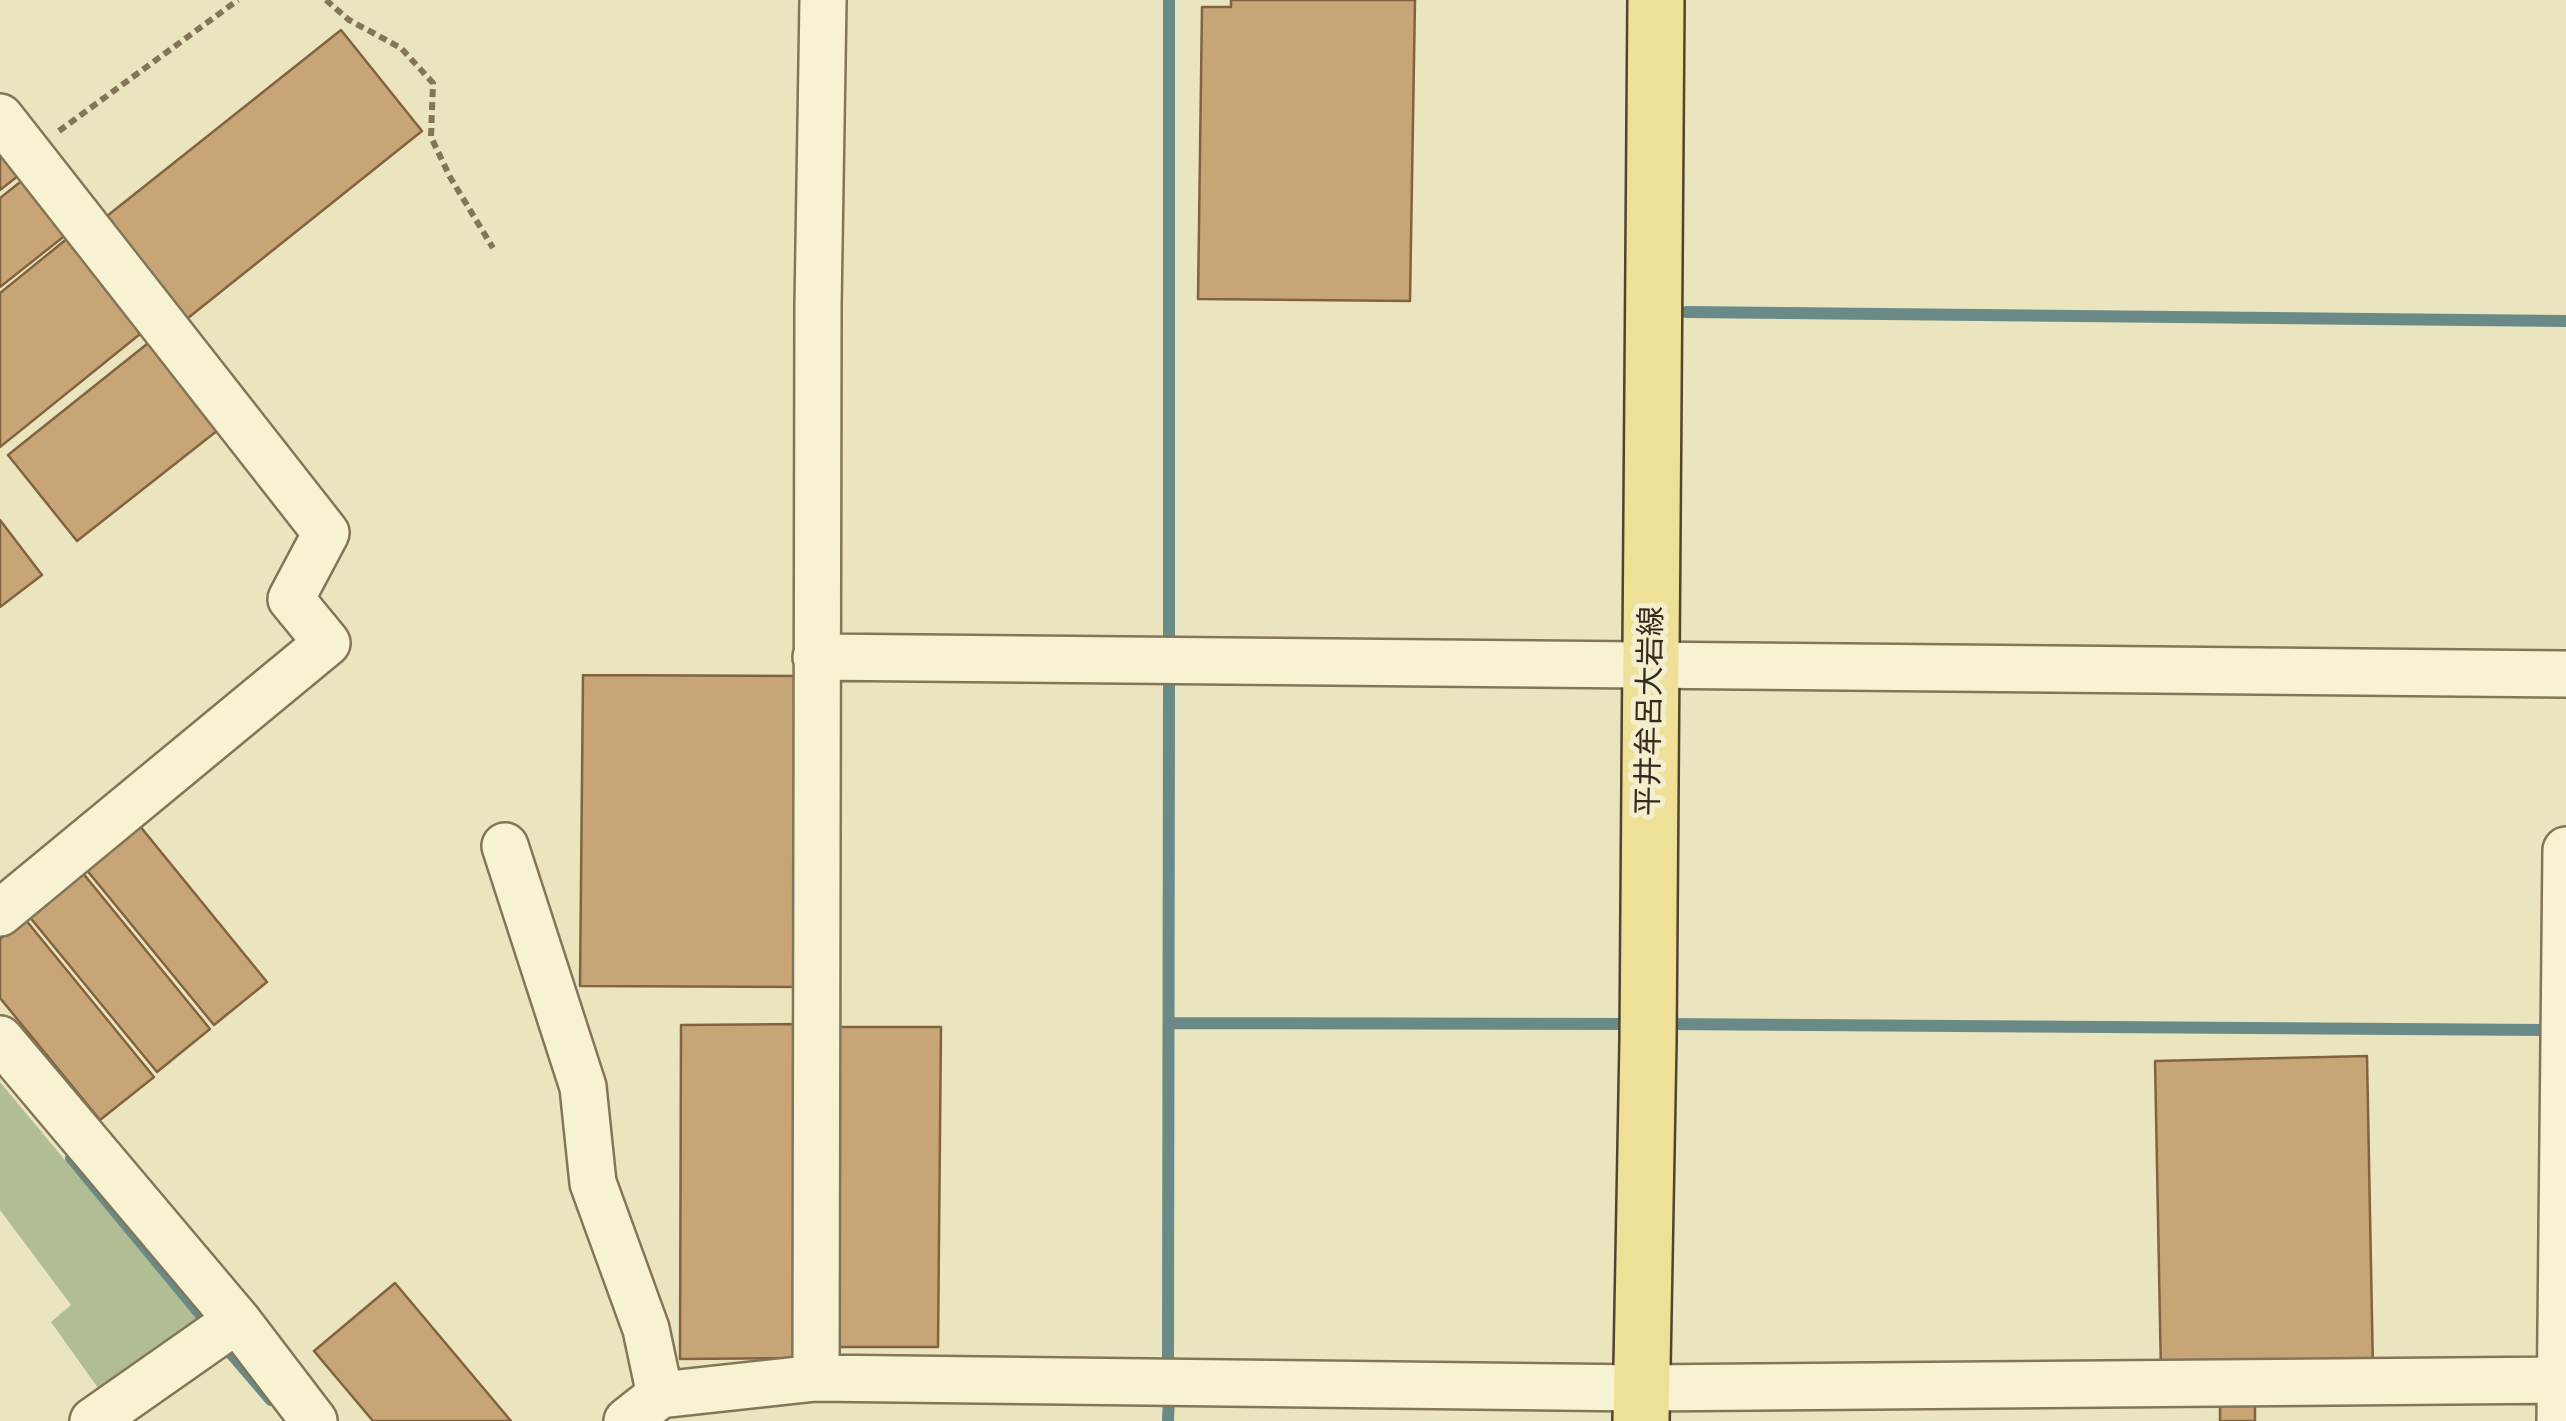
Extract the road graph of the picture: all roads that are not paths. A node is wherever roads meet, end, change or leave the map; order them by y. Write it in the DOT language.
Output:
graph roads {
  1 [pos="823,0"];
  2 [pos="1656,0"];
  3 [pos="0,116"];
  4 [pos="816,657"];
  5 [pos="1651,668"];
  6 [pos="2566,674"];
  7 [pos="505,846"];
  8 [pos="2566,850"];
  9 [pos="0,913"];
  10 [pos="0,1039"];
  11 [pos="237,1320"];
  12 [pos="816,1378"];
  13 [pos="2562,1394"];
  14 [pos="1641,1404"];
  15 [pos="643,1408"];
  16 [pos="93,1421"];
  17 [pos="314,1421"];
  1 -- 4 [label="street"];
  2 -- 5 [label="main road, 平井牟呂大岩線"];
  3 -- 9 [label="street"];
  4 -- 5 [label="street"];
  4 -- 12 [label="street"];
  5 -- 6 [label="street"];
  5 -- 14 [label="main road, 平井牟呂大岩線"];
  7 -- 15 [label="street"];
  8 -- 13 [label="street"];
  10 -- 11 [label="street"];
  11 -- 16 [label="street"];
  11 -- 17 [label="street"];
  12 -- 14 [label="street"];
  12 -- 15 [label="street"];
  13 -- 14 [label="street"];
}
